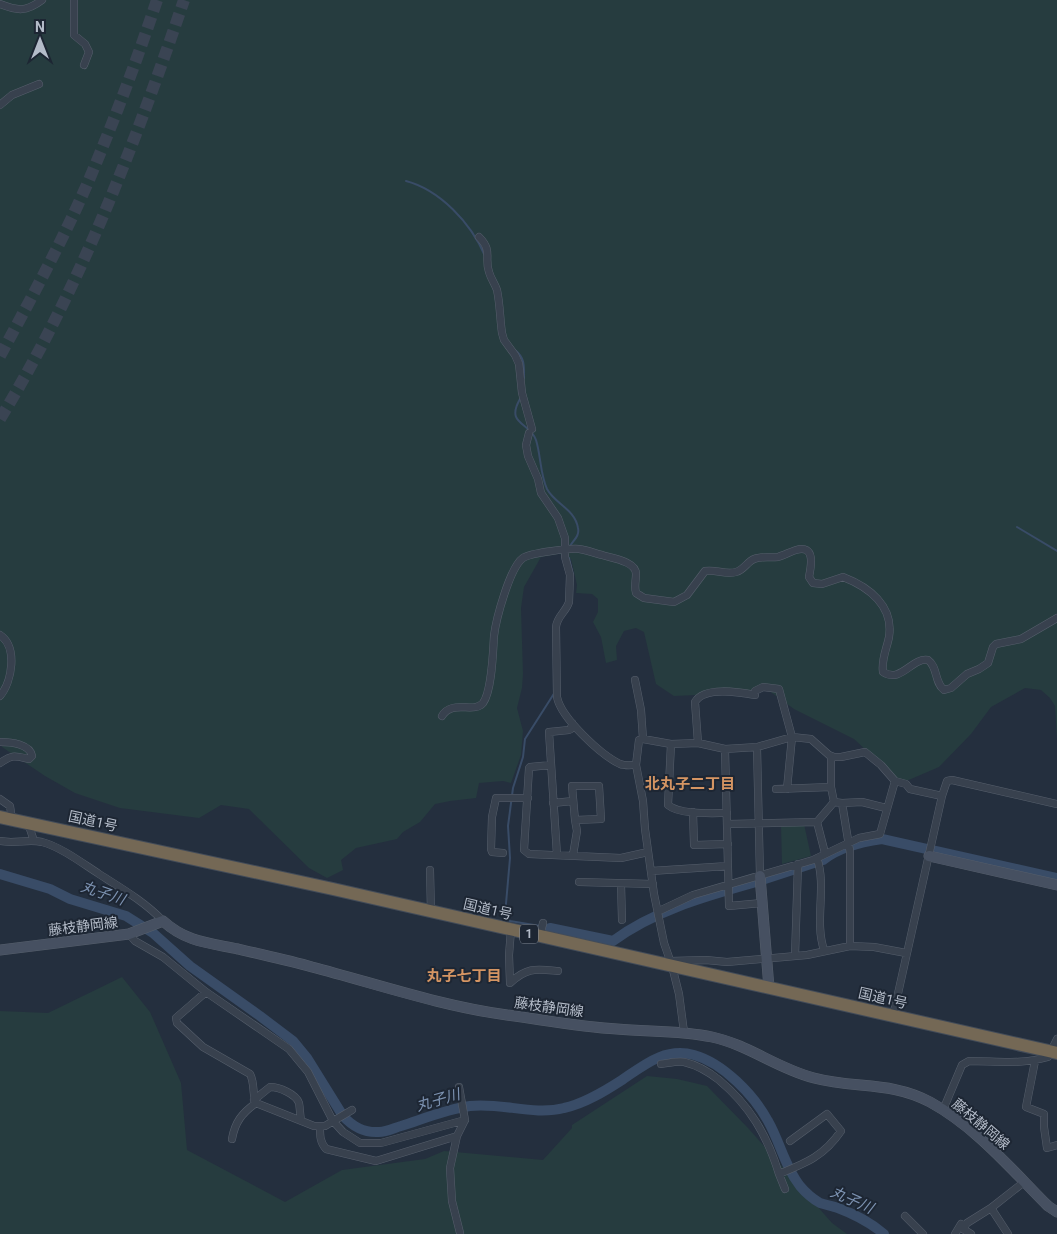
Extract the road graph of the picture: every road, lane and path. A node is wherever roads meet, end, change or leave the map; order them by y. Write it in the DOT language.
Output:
graph roads {
  1 [pos="42,0"];
  2 [pos="74,0"];
  3 [pos="0,4"];
  4 [pos="84,65"];
  5 [pos="39,84"];
  6 [pos="0,105"];
  7 [pos="479,237"];
  8 [pos="564,551"];
  9 [pos="1057,618"];
  10 [pos="0,635"];
  11 [pos="635,680"];
  12 [pos="0,696"];
  13 [pos="442,716"];
  14 [pos="572,723"];
  15 [pos="792,737"];
  16 [pos="643,739"];
  17 [pos="0,742"];
  18 [pos="698,743"];
  19 [pos="671,744"];
  20 [pos="757,747"];
  21 [pos="725,749"];
  22 [pos="831,756"];
  23 [pos="0,763"];
  24 [pos="551,765"];
  25 [pos="636,765"];
  26 [pos="895,781"];
  27 [pos="831,787"];
  28 [pos="776,789"];
  29 [pos="787,789"];
  30 [pos="942,796"];
  31 [pos="528,798"];
  32 [pos="0,799"];
  33 [pos="573,802"];
  34 [pos="834,802"];
  35 [pos="553,803"];
  36 [pos="842,804"];
  37 [pos="1057,804"];
  38 [pos="886,808"];
  39 [pos="693,812"];
  40 [pos="727,813"];
  41 [pos="6,818"];
  42 [pos="575,820"];
  43 [pos="817,822"];
  44 [pos="28,823"];
  45 [pos="727,824"];
  46 [pos="758,824"];
  47 [pos="0,841"];
  48 [pos="34,841"];
  49 [pos="728,844"];
  50 [pos="849,846"];
  51 [pos="930,851"];
  52 [pos="648,852"];
  53 [pos="503,853"];
  54 [pos="824,853"];
  55 [pos="557,855"];
  56 [pos="573,855"];
  57 [pos="818,861"];
  58 [pos="798,864"];
  59 [pos="728,866"];
  60 [pos="430,870"];
  61 [pos="651,871"];
  62 [pos="760,876"];
  63 [pos="579,882"];
  64 [pos="621,884"];
  65 [pos="653,884"];
  66 [pos="1057,885"];
  67 [pos="729,888"];
  68 [pos="762,903"];
  69 [pos="431,912"];
  70 [pos="660,914"];
  71 [pos="622,920"];
  72 [pos="159,923"];
  73 [pos="511,930"];
  74 [pos="132,933"];
  75 [pos="850,946"];
  76 [pos="0,950"];
  77 [pos="824,950"];
  78 [pos="906,952"];
  79 [pos="795,956"];
  80 [pos="766,958"];
  81 [pos="671,963"];
  82 [pos="558,971"];
  83 [pos="769,988"];
  84 [pos="206,992"];
  85 [pos="893,1016"];
  86 [pos="684,1032"];
  87 [pos="1057,1039"];
  88 [pos="1054,1052"];
  89 [pos="1035,1061"];
  90 [pos="661,1064"];
  91 [pos="459,1087"];
  92 [pos="255,1102"];
  93 [pos="943,1110"];
  94 [pos="351,1111"];
  95 [pos="465,1119"];
  96 [pos="301,1120"];
  97 [pos="334,1121"];
  98 [pos="320,1127"];
  99 [pos="457,1136"];
  100 [pos="232,1139"];
  101 [pos="790,1141"];
  102 [pos="1057,1145"];
  103 [pos="780,1174"];
  104 [pos="1024,1182"];
  105 [pos="785,1189"];
  106 [pos="992,1208"];
  107 [pos="1057,1212"];
  108 [pos="904,1216"];
  109 [pos="965,1227"];
  110 [pos="460,1233"];
  111 [pos="923,1234"];
  112 [pos="955,1234"];
  113 [pos="971,1234"];
  114 [pos="1008,1234"];
  1 -- 3 [label="street"];
  2 -- 4 [label="street"];
  5 -- 6 [label="street"];
  7 -- 8 [label="street"];
  8 -- 9 [label="street"];
  8 -- 13 [label="street"];
  8 -- 14 [label="street"];
  10 -- 12 [label="street"];
  11 -- 16 [label="street"];
  14 -- 24 [label="street"];
  14 -- 25 [label="street"];
  15 -- 18 [label="street"];
  15 -- 20 [label="street"];
  15 -- 22 [label="street"];
  15 -- 29 [label="street"];
  16 -- 19 [label="street"];
  16 -- 25 [label="street"];
  17 -- 23 [label="street"];
  18 -- 19 [label="street"];
  18 -- 21 [label="street"];
  19 -- 39 [label="street"];
  20 -- 21 [label="street"];
  20 -- 46 [label="street"];
  21 -- 40 [label="street"];
  22 -- 26 [label="street"];
  22 -- 27 [label="street"];
  24 -- 31 [label="street"];
  24 -- 35 [label="street"];
  25 -- 52 [label="street"];
  26 -- 30 [label="street"];
  26 -- 38 [label="street"];
  27 -- 29 [label="street"];
  27 -- 34 [label="street"];
  28 -- 29 [label="street"];
  30 -- 37 [label="street"];
  30 -- 51 [label="street"];
  31 -- 53 [label="street"];
  31 -- 55 [label="street"];
  32 -- 41 [label="street"];
  33 -- 35 [label="street"];
  33 -- 42 [label="street"];
  33 -- 42 [label="street"];
  34 -- 36 [label="street"];
  34 -- 43 [label="street"];
  35 -- 55 [label="street"];
  36 -- 38 [label="street"];
  36 -- 50 [label="street"];
  38 -- 50 [label="street"];
  39 -- 40 [label="street"];
  39 -- 49 [label="street"];
  40 -- 45 [label="street"];
  41 -- 44 [label="highway, 国道1号 / 1"];
  42 -- 56 [label="street"];
  43 -- 46 [label="street"];
  43 -- 54 [label="street"];
  44 -- 48 [label="street"];
  44 -- 69 [label="highway, 国道1号 / 1"];
  45 -- 46 [label="street"];
  45 -- 49 [label="street"];
  46 -- 62 [label="street"];
  47 -- 48 [label="street"];
  48 -- 72 [label="street"];
  49 -- 59 [label="street"];
  50 -- 54 [label="street"];
  50 -- 75 [label="street"];
  51 -- 66 [label="main road"];
  51 -- 78 [label="street"];
  52 -- 56 [label="street"];
  52 -- 61 [label="street"];
  54 -- 57 [label="street"];
  55 -- 56 [label="street"];
  57 -- 58 [label="street"];
  57 -- 77 [label="street"];
  58 -- 62 [label="street"];
  58 -- 79 [label="street"];
  59 -- 61 [label="street"];
  59 -- 67 [label="street"];
  60 -- 69 [label="street"];
  61 -- 65 [label="street"];
  62 -- 67 [label="street"];
  62 -- 68 [label="main road"];
  63 -- 64 [label="street"];
  64 -- 65 [label="street"];
  64 -- 71 [label="street"];
  65 -- 70 [label="street"];
  67 -- 68 [label="street"];
  67 -- 70 [label="street"];
  68 -- 80 [label="main road"];
  69 -- 73 [label="highway, 国道1号 / 1"];
  70 -- 81 [label="street"];
  72 -- 74 [label="main road, 藤枝静岡線"];
  72 -- 86 [label="main road, 藤枝静岡線"];
  73 -- 81 [label="highway, 国道1号 / 1"];
  73 -- 82 [label="street"];
  74 -- 76 [label="main road, 藤枝静岡線"];
  74 -- 84 [label="street"];
  75 -- 77 [label="street"];
  75 -- 78 [label="street"];
  77 -- 79 [label="street"];
  78 -- 85 [label="street"];
  79 -- 80 [label="street"];
  80 -- 81 [label="street"];
  80 -- 83 [label="main road"];
  81 -- 83 [label="highway, 国道1号 / 1"];
  81 -- 86 [label="street"];
  83 -- 85 [label="highway, 国道1号 / 1"];
  84 -- 92 [label="street"];
  84 -- 97 [label="street"];
  85 -- 88 [label="highway, 国道1号 / 1"];
  86 -- 93 [label="main road, 藤枝静岡線"];
  87 -- 88 [label="street"];
  88 -- 89 [label="street"];
  89 -- 93 [label="street"];
  89 -- 102 [label="street"];
  90 -- 103 [label="street"];
  91 -- 95 [label="street"];
  92 -- 96 [label="street"];
  92 -- 96 [label="street"];
  92 -- 100 [label="street"];
  93 -- 104 [label="main road, 藤枝静岡線"];
  94 -- 97 [label="street"];
  95 -- 97 [label="street"];
  95 -- 99 [label="street"];
  96 -- 98 [label="street"];
  97 -- 98 [label="street"];
  98 -- 99 [label="street"];
  99 -- 110 [label="street"];
  101 -- 103 [label="street"];
  103 -- 105 [label="street"];
  104 -- 106 [label="street"];
  104 -- 107 [label="main road, 藤枝静岡線"];
  106 -- 109 [label="street"];
  106 -- 114 [label="street"];
  108 -- 111 [label="street"];
  109 -- 112 [label="street"];
  109 -- 113 [label="street"];
}
